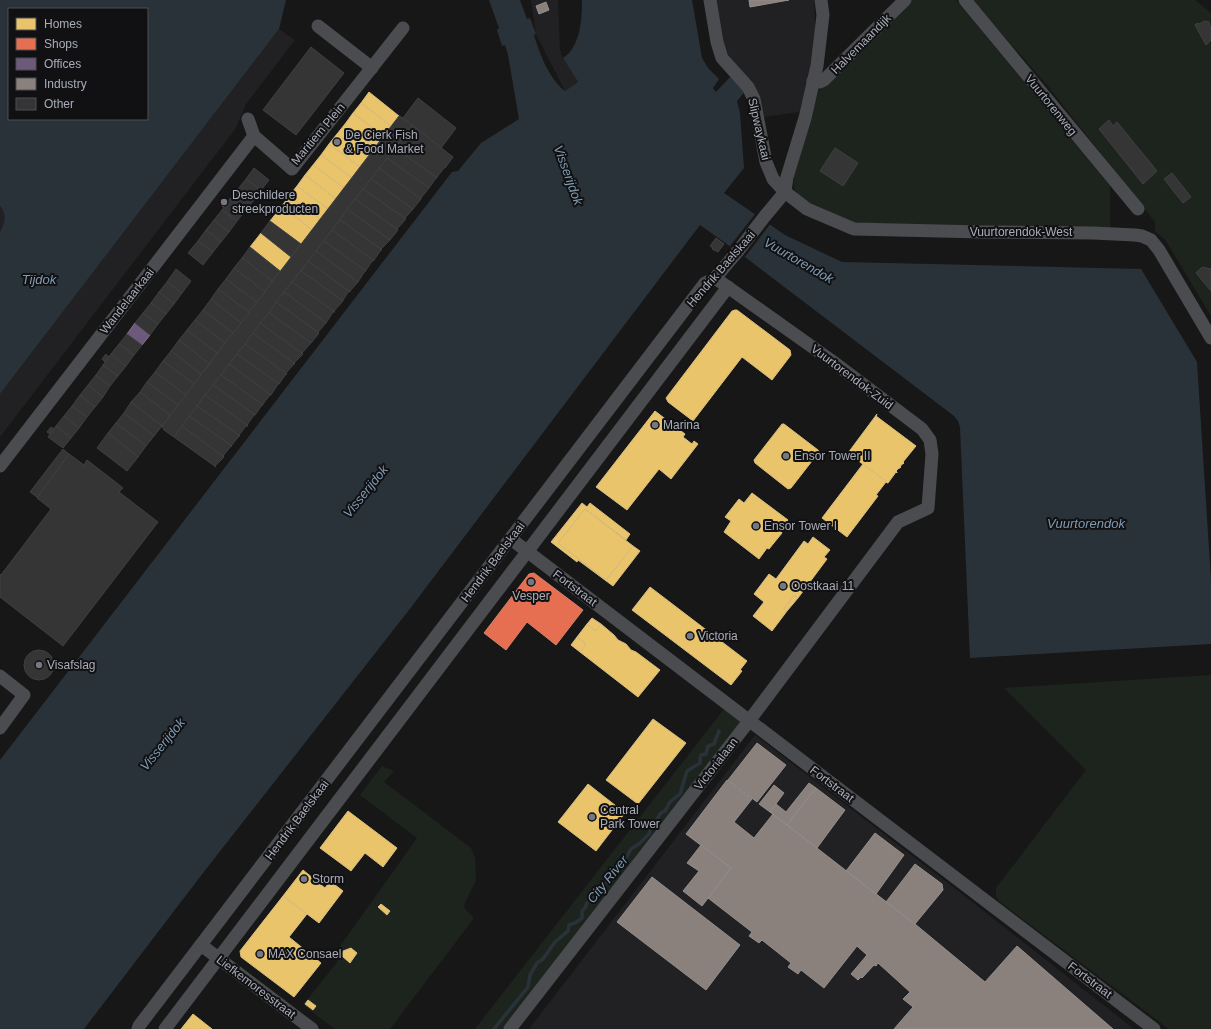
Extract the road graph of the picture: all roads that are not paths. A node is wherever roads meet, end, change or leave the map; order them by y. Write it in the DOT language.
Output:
graph roads {
  1 [pos="710,0"];
  2 [pos="821,0"];
  3 [pos="905,0"];
  4 [pos="965,0"];
  5 [pos="318,26"];
  6 [pos="403,28"];
  7 [pos="372,68"];
  8 [pos="813,81"];
  9 [pos="248,118"];
  10 [pos="254,136"];
  11 [pos="785,192"];
  12 [pos="1138,209"];
  13 [pos="715,278"];
  14 [pos="728,288"];
  15 [pos="1211,338"];
  16 [pos="0,466"];
  17 [pos="928,508"];
  18 [pos="511,539"];
  19 [pos="528,552"];
  20 [pos="0,676"];
  21 [pos="749,721"];
  22 [pos="0,728"];
  23 [pos="201,945"];
  24 [pos="219,958"];
  25 [pos="138,1029"];
  26 [pos="165,1029"];
  27 [pos="312,1029"];
  28 [pos="510,1029"];
  29 [pos="1154,1029"];
  1 -- 11 [label="street, Slipwaykaai"];
  2 -- 8 [label="street, Hendrik Baelskaai"];
  3 -- 8 [label="street, Halvemaandijk"];
  4 -- 12 [label="street, Vuurtorenweg"];
  5 -- 7 [label="street"];
  6 -- 7 [label="street, Maritiem Plein"];
  7 -- 10 [label="street, Maritiem Plein"];
  8 -- 11 [label="street, Hendrik Baelskaai"];
  9 -- 10 [label="street"];
  10 -- 16 [label="street, Wandelaarkaai"];
  11 -- 13 [label="street, Hendrik Baelskaai"];
  11 -- 15 [label="street, Vuurtorendok-West"];
  13 -- 14 [label="street, Vuurtorendok-Zuid"];
  13 -- 18 [label="street, Hendrik Baelskaai"];
  14 -- 17 [label="street, Vuurtorendok-Zuid"];
  14 -- 19 [label="street, Hendrik Baelskaai"];
  17 -- 21 [label="street, Victorialaan"];
  18 -- 19 [label="street, Fortstraat"];
  18 -- 23 [label="street, Hendrik Baelskaai"];
  19 -- 21 [label="street, Fortstraat"];
  19 -- 24 [label="street, Hendrik Baelskaai"];
  20 -- 22 [label="street"];
  21 -- 28 [label="street, Victorialaan"];
  21 -- 29 [label="street, Fortstraat"];
  23 -- 24 [label="street, Liefkemoresstraat"];
  23 -- 25 [label="street, Hendrik Baelskaai"];
  24 -- 26 [label="street, Hendrik Baelskaai"];
  24 -- 27 [label="street, Liefkemoresstraat"];
}
